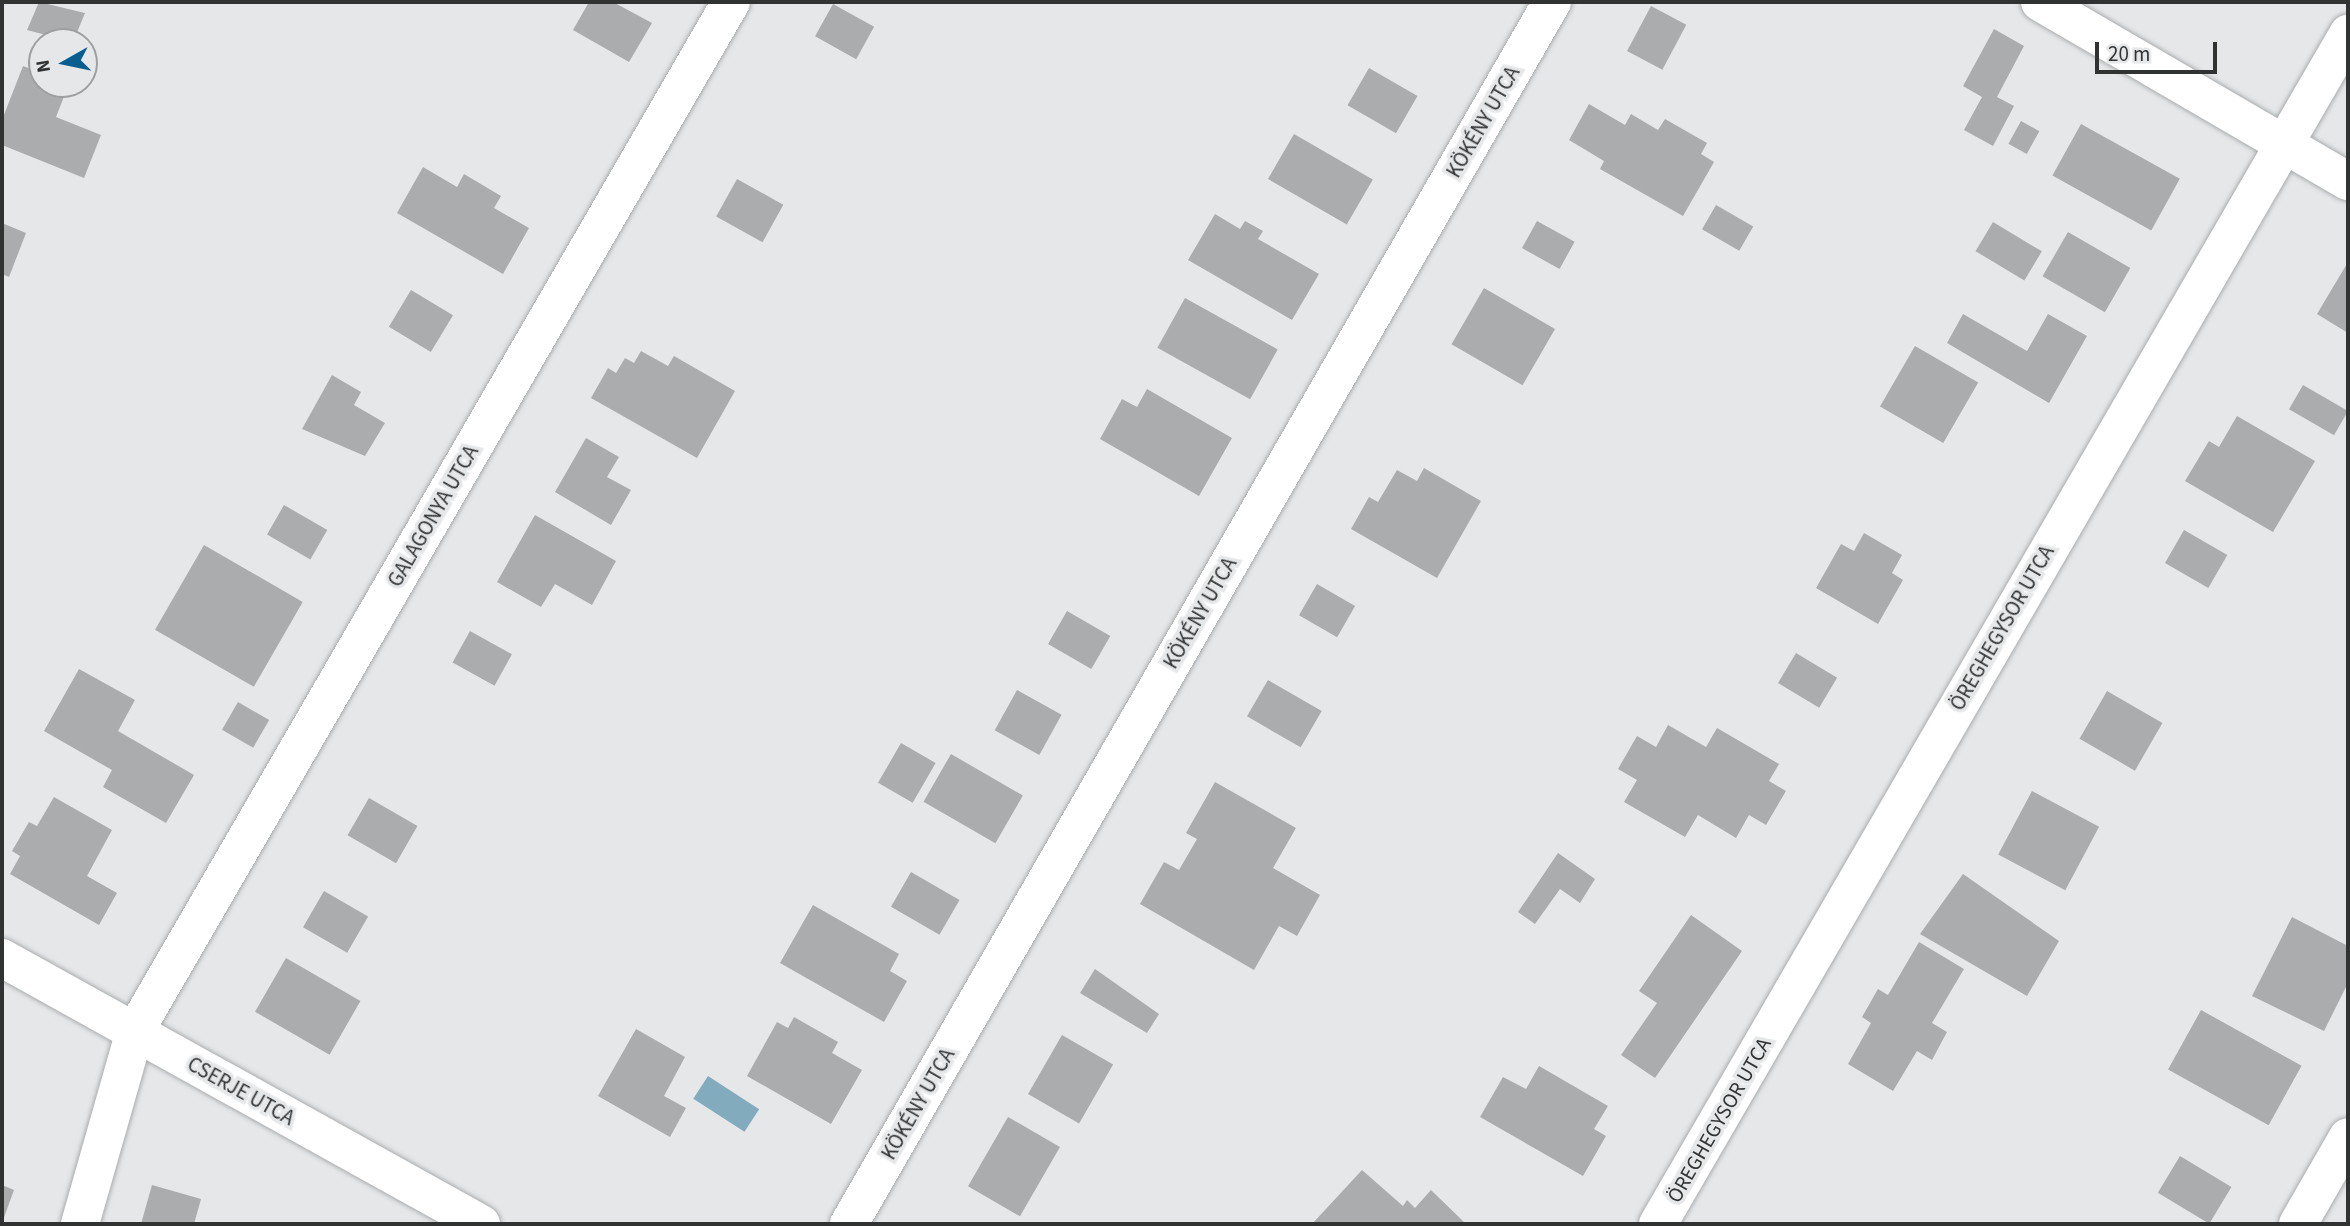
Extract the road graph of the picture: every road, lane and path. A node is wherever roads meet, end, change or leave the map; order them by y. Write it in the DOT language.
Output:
graph roads {
  1 [pos="731,2"];
  2 [pos="1552,2"];
  3 [pos="2040,2"];
  4 [pos="2348,34"];
  5 [pos="2284,144"];
  6 [pos="2348,181"];
  7 [pos="2,958"];
  8 [pos="135,1031"];
  9 [pos="2348,1137"];
  10 [pos="80,1224"];
  11 [pos="481,1224"];
  12 [pos="849,1224"];
  13 [pos="1658,1224"];
  14 [pos="2298,1224"];
  1 -- 8 [label="street, GALAGONYA UTCA"];
  2 -- 12 [label="street, KÖKÉNY UTCA"];
  3 -- 5 [label="street"];
  4 -- 5 [label="street, ÖREGHEGYSOR UTCA"];
  5 -- 6 [label="street"];
  5 -- 13 [label="street, ÖREGHEGYSOR UTCA"];
  7 -- 8 [label="street, CSERJE UTCA"];
  8 -- 10 [label="street, GALAGONYA UTCA"];
  8 -- 11 [label="street, CSERJE UTCA"];
  9 -- 14 [label="street"];
}
